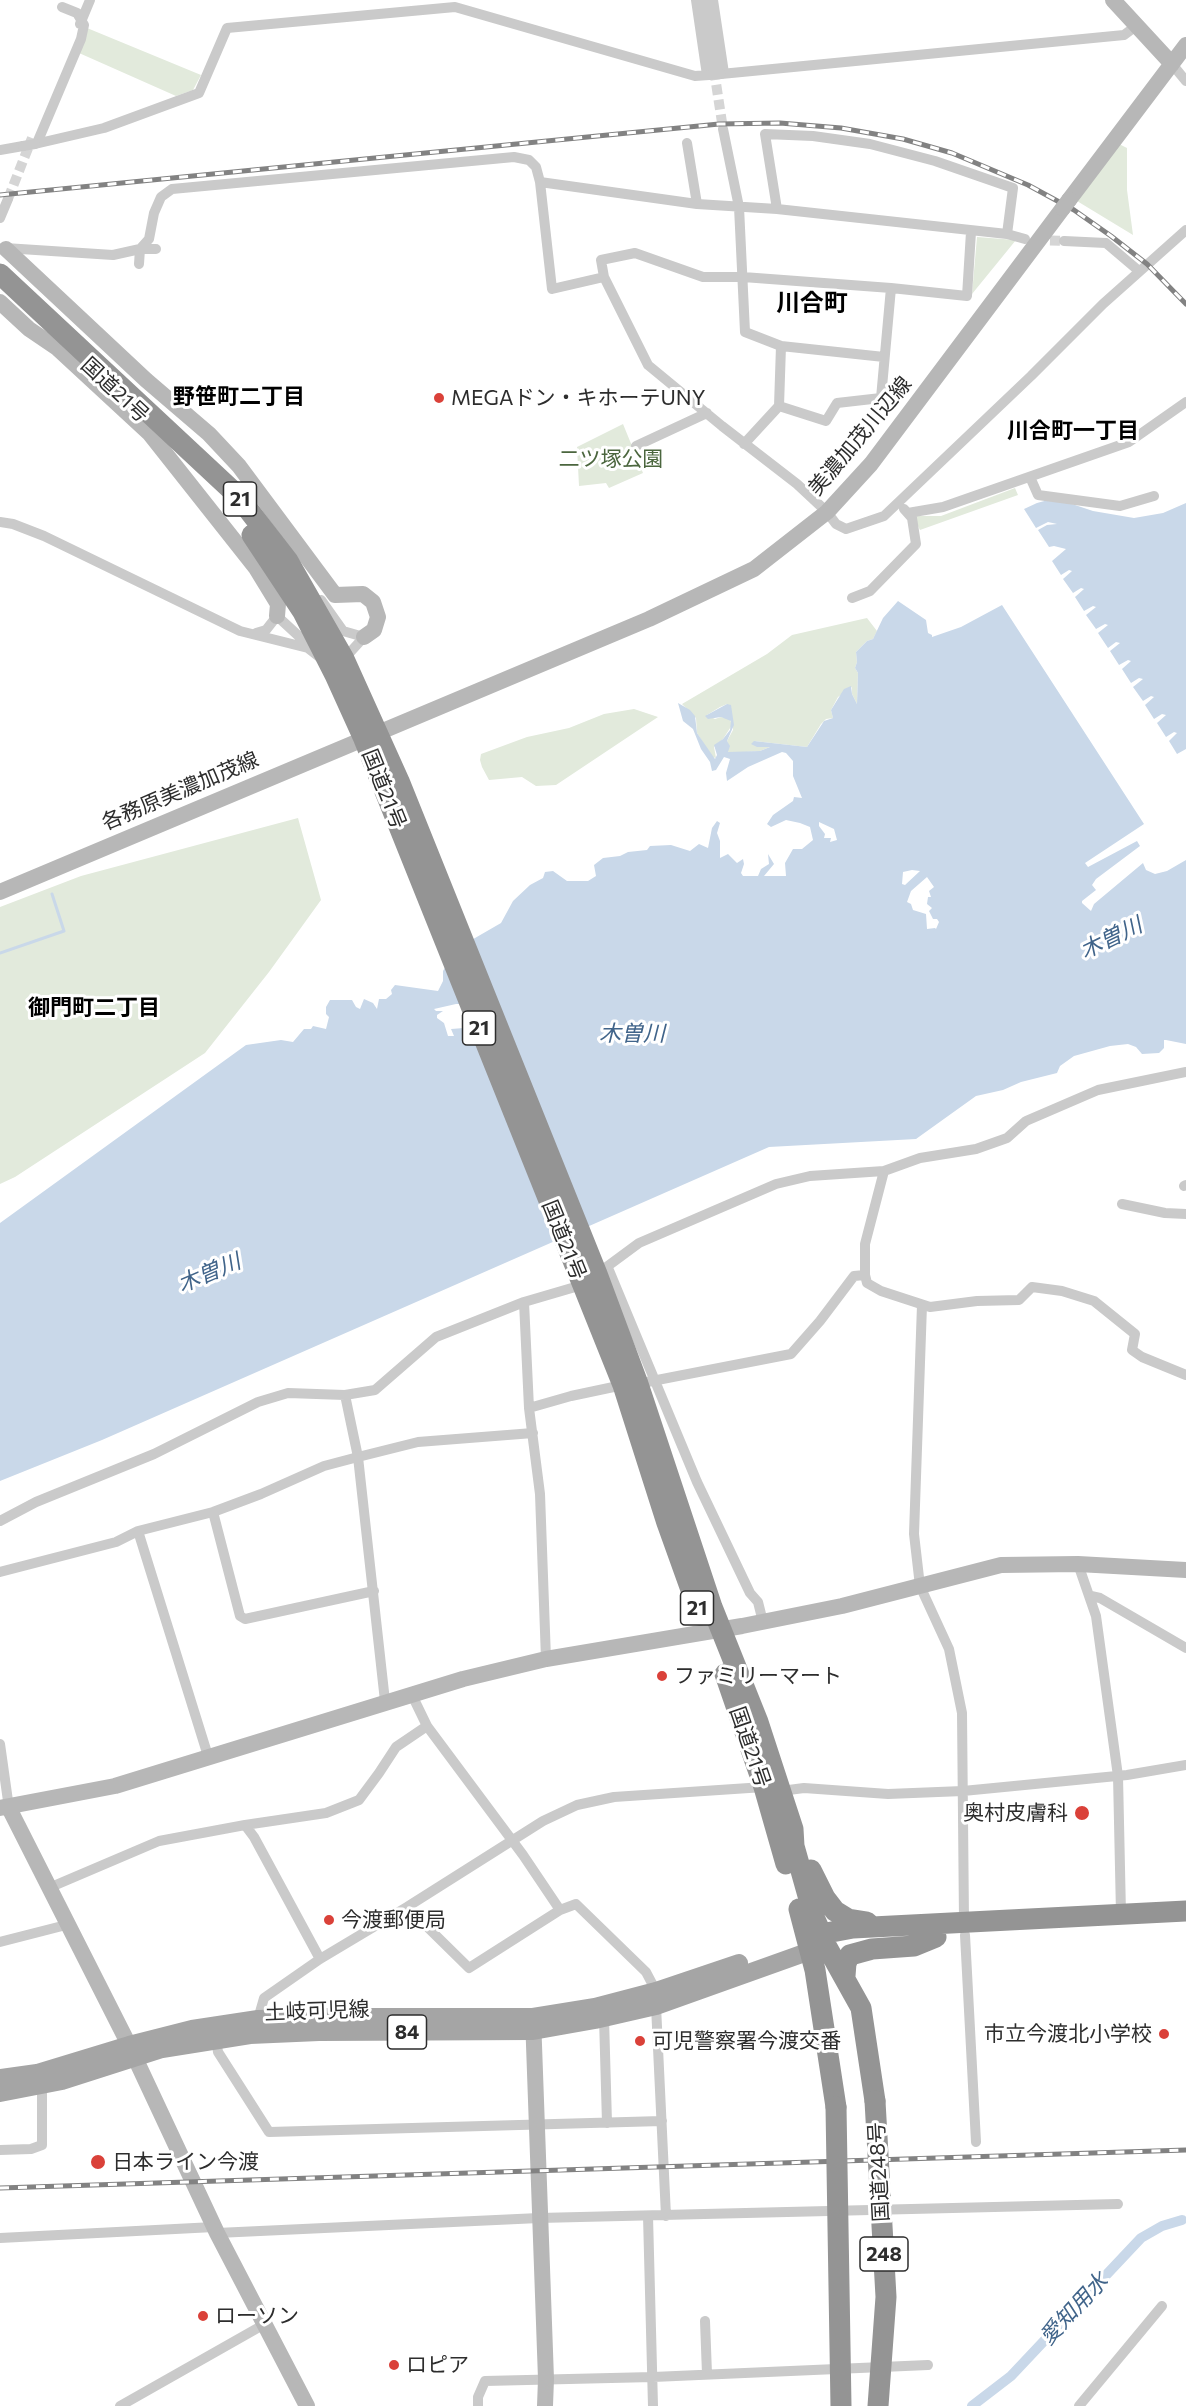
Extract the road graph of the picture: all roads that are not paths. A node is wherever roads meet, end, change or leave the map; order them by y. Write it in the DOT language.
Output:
graph roads {
  1 [pos="90,0"];
  2 [pos="696,0"];
  3 [pos="705,0"];
  4 [pos="713,0"];
  5 [pos="1113,0"];
  6 [pos="62,7"];
  7 [pos="81,22"];
  8 [pos="1136,26"];
  9 [pos="1186,45"];
  10 [pos="1172,64"];
  11 [pos="715,73"];
  12 [pos="1186,81"];
  13 [pos="723,129"];
  14 [pos="35,142"];
  15 [pos="687,143"];
  16 [pos="0,150"];
  17 [pos="540,182"];
  18 [pos="8,199"];
  19 [pos="697,204"];
  20 [pos="739,207"];
  21 [pos="777,209"];
  22 [pos="0,218"];
  23 [pos="1186,230"];
  24 [pos="971,232"];
  25 [pos="1007,234"];
  26 [pos="1025,240"];
  27 [pos="1064,241"];
  28 [pos="140,249"];
  29 [pos="156,249"];
  30 [pos="1,264"];
  31 [pos="139,264"];
  32 [pos="1139,271"];
  33 [pos="604,277"];
  34 [pos="743,277"];
  35 [pos="891,288"];
  36 [pos="0,302"];
  37 [pos="82,321"];
  38 [pos="69,335"];
  39 [pos="781,346"];
  40 [pos="884,357"];
  41 [pos="1186,402"];
  42 [pos="779,406"];
  43 [pos="707,413"];
  44 [pos="744,444"];
  45 [pos="636,446"];
  46 [pos="1030,477"];
  47 [pos="1154,496"];
  48 [pos="899,503"];
  49 [pos="827,512"];
  50 [pos="908,513"];
  51 [pos="0,522"];
  52 [pos="288,561"];
  53 [pos="852,598"];
  54 [pos="278,616"];
  55 [pos="256,633"];
  56 [pos="364,637"];
  57 [pos="308,648"];
  58 [pos="340,667"];
  59 [pos="371,736"];
  60 [pos="0,892"];
  61 [pos="1186,1072"];
  62 [pos="884,1171"];
  63 [pos="1122,1204"];
  64 [pos="1186,1214"];
  65 [pos="591,1271"];
  66 [pos="865,1275"];
  67 [pos="524,1302"];
  68 [pos="922,1305"];
  69 [pos="1186,1375"];
  70 [pos="638,1383"];
  71 [pos="345,1395"];
  72 [pos="530,1408"];
  73 [pos="533,1433"];
  74 [pos="358,1457"];
  75 [pos="213,1512"];
  76 [pos="0,1521"];
  77 [pos="138,1531"];
  78 [pos="1078,1564"];
  79 [pos="1186,1570"];
  80 [pos="0,1572"];
  81 [pos="920,1586"];
  82 [pos="374,1591"];
  83 [pos="1091,1596"];
  84 [pos="763,1622"];
  85 [pos="714,1630"];
  86 [pos="1186,1648"];
  87 [pos="546,1659"];
  88 [pos="411,1693"];
  89 [pos="385,1701"];
  90 [pos="427,1726"];
  91 [pos="0,1744"];
  92 [pos="208,1756"];
  93 [pos="1186,1765"];
  94 [pos="1118,1776"];
  95 [pos="773,1789"];
  96 [pos="963,1791"];
  97 [pos="5,1808"];
  98 [pos="245,1825"];
  99 [pos="793,1829"];
  100 [pos="512,1841"];
  101 [pos="51,1887"];
  102 [pos="407,1907"];
  103 [pos="560,1910"];
  104 [pos="1186,1911"];
  105 [pos="1121,1914"];
  106 [pos="70,1924"];
  107 [pos="1186,1926"];
  108 [pos="964,1928"];
  109 [pos="930,1931"];
  110 [pos="0,1942"];
  111 [pos="816,1943"];
  112 [pos="320,1959"];
  113 [pos="844,1976"];
  114 [pos="656,1998"];
  115 [pos="604,2018"];
  116 [pos="258,2019"];
  117 [pos="533,2024"];
  118 [pos="216,2040"];
  119 [pos="131,2051"];
  120 [pos="0,2078"];
  121 [pos="39,2086"];
  122 [pos="0,2093"];
  123 [pos="662,2121"];
  124 [pos="607,2123"];
  125 [pos="536,2126"];
  126 [pos="976,2142"];
  127 [pos="0,2150"];
  128 [pos="1118,2204"];
  129 [pos="648,2216"];
  130 [pos="666,2216"];
  131 [pos="539,2218"];
  132 [pos="215,2230"];
  133 [pos="0,2238"];
  134 [pos="1162,2306"];
  135 [pos="705,2321"];
  136 [pos="263,2325"];
  137 [pos="928,2365"];
  138 [pos="707,2374"];
  139 [pos="653,2377"];
  140 [pos="546,2379"];
  141 [pos="140,2401"];
  142 [pos="120,2406"];
  143 [pos="307,2406"];
  144 [pos="478,2406"];
  145 [pos="545,2406"];
  146 [pos="654,2406"];
  147 [pos="841,2406"];
  148 [pos="878,2406"];
  149 [pos="1079,2406"];
  1 -- 7 [label="street"];
  2 -- 11 [label="street"];
  3 -- 11 [label="street"];
  4 -- 11 [label="street"];
  5 -- 8 [label="street"];
  6 -- 7 [label="street"];
  7 -- 14 [label="street"];
  8 -- 10 [label="street"];
  8 -- 11 [label="street"];
  9 -- 10 [label="street, 美濃加茂川辺線"];
  10 -- 12 [label="street"];
  10 -- 49 [label="street, 美濃加茂川辺線"];
  11 -- 14 [label="street"];
  13 -- 20 [label="street"];
  14 -- 16 [label="street, bridge"];
  15 -- 19 [label="street"];
  17 -- 19 [label="street"];
  17 -- 28 [label="street"];
  17 -- 33 [label="street"];
  18 -- 22 [label="street"];
  19 -- 20 [label="street"];
  20 -- 21 [label="street"];
  20 -- 34 [label="street"];
  21 -- 24 [label="street"];
  21 -- 25 [label="street"];
  23 -- 32 [label="street"];
  24 -- 25 [label="street"];
  24 -- 35 [label="street"];
  25 -- 26 [label="street"];
  27 -- 32 [label="street"];
  28 -- 29 [label="street"];
  28 -- 30 [label="street"];
  28 -- 31 [label="street"];
  30 -- 37 [label="street"];
  30 -- 52 [label="highway, 国道21号 / 21"];
  30 -- 58 [label="highway, 国道21号 / 21"];
  32 -- 48 [label="street"];
  33 -- 34 [label="street"];
  33 -- 43 [label="street"];
  34 -- 35 [label="street"];
  34 -- 39 [label="street"];
  35 -- 40 [label="street"];
  36 -- 54 [label="street"];
  37 -- 38 [label="street"];
  37 -- 56 [label="street"];
  39 -- 40 [label="street"];
  39 -- 42 [label="street"];
  40 -- 42 [label="street"];
  41 -- 46 [label="street"];
  42 -- 44 [label="street"];
  43 -- 44 [label="street"];
  43 -- 45 [label="street"];
  44 -- 49 [label="street"];
  46 -- 47 [label="street"];
  46 -- 50 [label="street"];
  48 -- 49 [label="street"];
  48 -- 50 [label="street"];
  49 -- 59 [label="street, 美濃加茂川辺線"];
  50 -- 53 [label="street"];
  51 -- 55 [label="street"];
  52 -- 56 [label="street"];
  52 -- 58 [label="highway, 国道21号 / 21"];
  54 -- 55 [label="street"];
  54 -- 57 [label="street"];
  55 -- 57 [label="street"];
  56 -- 58 [label="street"];
  57 -- 58 [label="street"];
  58 -- 59 [label="highway, 国道21号 / 21"];
  59 -- 60 [label="street, 各務原美濃加茂線"];
  59 -- 65 [label="highway, 国道21号 / 21"];
  61 -- 62 [label="street"];
  62 -- 65 [label="street"];
  62 -- 66 [label="street"];
  63 -- 64 [label="street"];
  65 -- 67 [label="street"];
  65 -- 70 [label="highway, 国道21号 / 21"];
  65 -- 70 [label="street"];
  66 -- 68 [label="street"];
  66 -- 70 [label="street"];
  67 -- 71 [label="street"];
  67 -- 72 [label="street"];
  68 -- 69 [label="street"];
  68 -- 81 [label="street"];
  70 -- 72 [label="street"];
  70 -- 84 [label="street"];
  70 -- 85 [label="highway, 国道21号 / 21"];
  71 -- 74 [label="street"];
  71 -- 76 [label="street"];
  72 -- 73 [label="street"];
  73 -- 74 [label="street"];
  73 -- 87 [label="street"];
  74 -- 75 [label="street"];
  74 -- 82 [label="street"];
  75 -- 77 [label="street"];
  75 -- 82 [label="street"];
  77 -- 80 [label="street"];
  77 -- 92 [label="street"];
  78 -- 79 [label="street"];
  78 -- 81 [label="street"];
  78 -- 83 [label="street"];
  81 -- 84 [label="street"];
  81 -- 96 [label="street"];
  82 -- 89 [label="street"];
  83 -- 86 [label="street"];
  83 -- 94 [label="street"];
  84 -- 85 [label="street"];
  85 -- 87 [label="street"];
  85 -- 95 [label="highway, 国道21号 / 21"];
  87 -- 88 [label="street"];
  88 -- 89 [label="street"];
  88 -- 90 [label="street"];
  89 -- 92 [label="street"];
  90 -- 98 [label="street"];
  90 -- 100 [label="street"];
  91 -- 97 [label="street"];
  92 -- 97 [label="street"];
  93 -- 94 [label="street"];
  94 -- 96 [label="street"];
  94 -- 105 [label="street"];
  95 -- 96 [label="street"];
  95 -- 99 [label="highway, 国道21号 / 21"];
  95 -- 100 [label="street"];
  95 -- 111 [label="highway, 国道21号 / 21"];
  96 -- 108 [label="street"];
  97 -- 101 [label="street"];
  98 -- 101 [label="street"];
  98 -- 112 [label="street"];
  99 -- 109 [label="highway"];
  99 -- 111 [label="highway, 国道21号 / 21"];
  100 -- 102 [label="street"];
  100 -- 103 [label="street"];
  101 -- 106 [label="street"];
  102 -- 103 [label="street"];
  102 -- 112 [label="street"];
  103 -- 114 [label="street"];
  104 -- 105 [label="highway"];
  105 -- 108 [label="highway"];
  106 -- 110 [label="street"];
  106 -- 119 [label="street"];
  107 -- 108 [label="highway"];
  108 -- 109 [label="highway"];
  108 -- 126 [label="street"];
  109 -- 111 [label="highway"];
  109 -- 113 [label="highway"];
  111 -- 113 [label="highway, 国道248号 / 248"];
  111 -- 114 [label="main road, 土岐可児線 / 84"];
  111 -- 147 [label="highway, 国道248号 / 248, bridge"];
  112 -- 116 [label="street"];
  113 -- 148 [label="highway, 国道248号 / 248, bridge"];
  114 -- 115 [label="main road, 土岐可児線 / 84"];
  114 -- 117 [label="main road, 土岐可児線 / 84"];
  114 -- 123 [label="street"];
  115 -- 117 [label="main road, 土岐可児線 / 84"];
  115 -- 124 [label="street"];
  116 -- 117 [label="main road, 土岐可児線 / 84"];
  116 -- 119 [label="main road, 土岐可児線 / 84"];
  117 -- 118 [label="main road, 土岐可児線 / 84"];
  117 -- 125 [label="street"];
  118 -- 119 [label="main road, 土岐可児線 / 84"];
  118 -- 125 [label="street"];
  119 -- 120 [label="main road, 土岐可児線 / 84"];
  119 -- 121 [label="main road, 土岐可児線 / 84"];
  119 -- 132 [label="street"];
  121 -- 122 [label="main road, 土岐可児線 / 84"];
  121 -- 127 [label="street"];
  123 -- 124 [label="street"];
  123 -- 130 [label="street"];
  124 -- 125 [label="street"];
  125 -- 131 [label="street"];
  128 -- 130 [label="street"];
  129 -- 130 [label="street"];
  129 -- 131 [label="street"];
  129 -- 139 [label="street"];
  131 -- 132 [label="street"];
  131 -- 140 [label="street"];
  132 -- 133 [label="street"];
  132 -- 136 [label="street"];
  134 -- 149 [label="street"];
  135 -- 138 [label="street"];
  136 -- 141 [label="street"];
  136 -- 143 [label="street"];
  137 -- 138 [label="street"];
  138 -- 139 [label="street"];
  139 -- 140 [label="street"];
  139 -- 146 [label="street"];
  140 -- 144 [label="street"];
  140 -- 145 [label="street"];
  141 -- 142 [label="street"];
}
